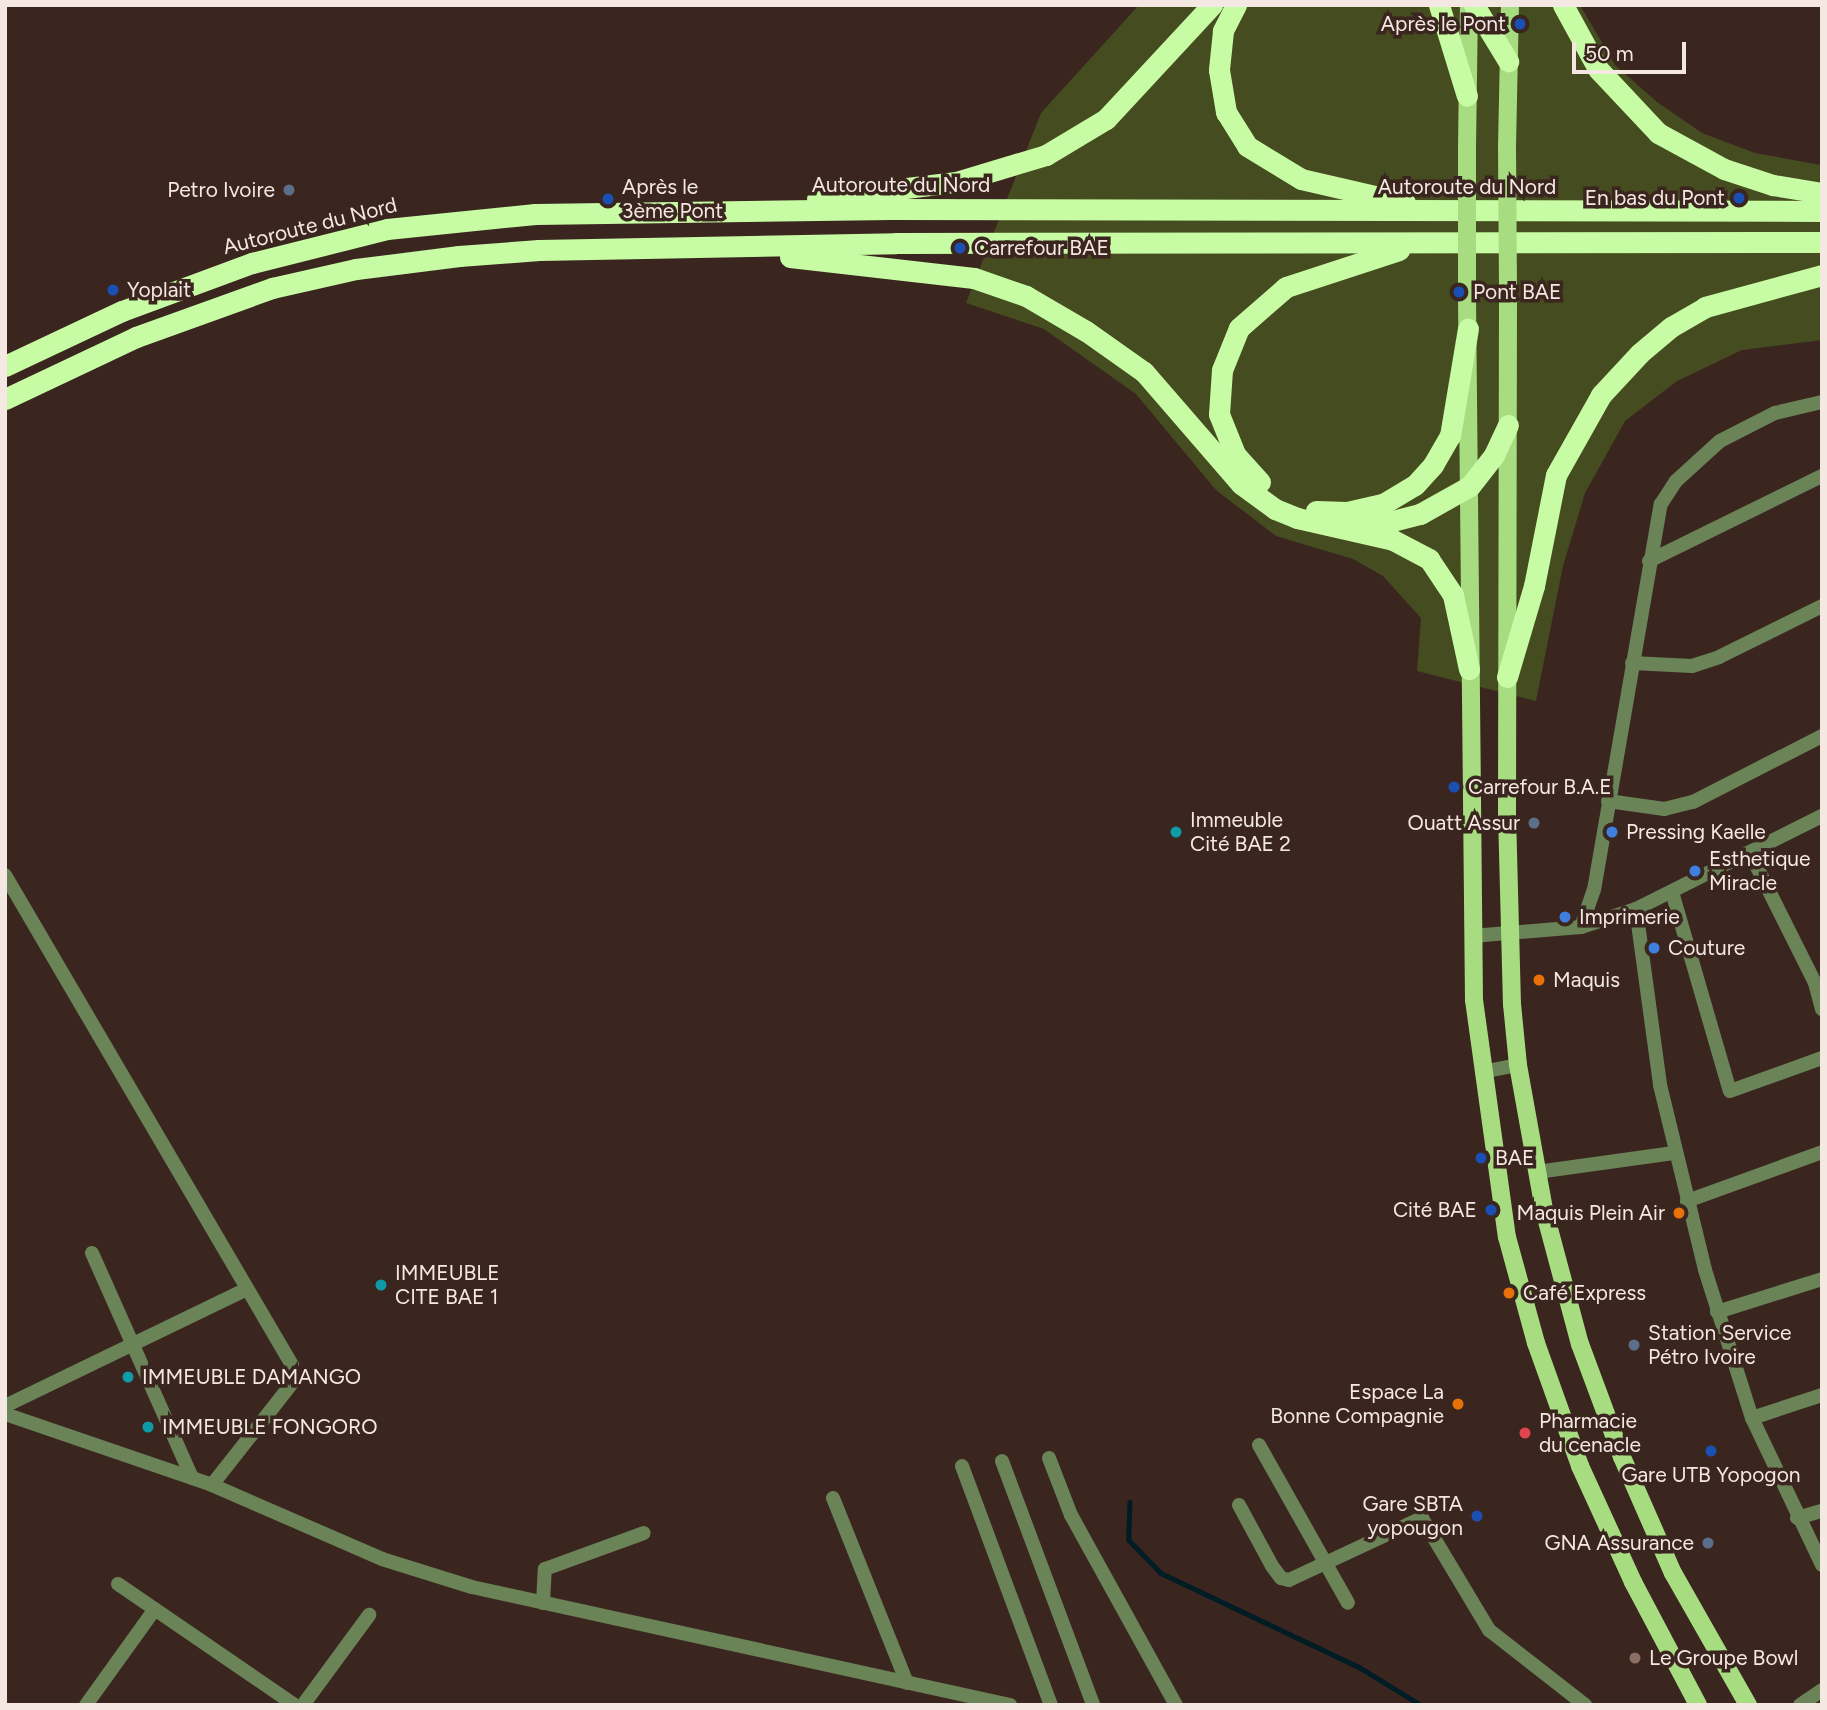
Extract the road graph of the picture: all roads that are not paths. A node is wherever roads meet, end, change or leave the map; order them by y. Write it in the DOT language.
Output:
graph roads {
  1 [pos="1212,5"];
  2 [pos="1236,5"];
  3 [pos="1439,5"];
  4 [pos="1472,5"];
  5 [pos="1510,5"];
  6 [pos="1563,5"];
  7 [pos="1508,61"];
  8 [pos="1467,96"];
  9 [pos="1822,193"];
  10 [pos="730,210"];
  11 [pos="1452,210"];
  12 [pos="1822,211"];
  13 [pos="1822,242"];
  14 [pos="1423,245"];
  15 [pos="719,249"];
  16 [pos="1822,275"];
  17 [pos="1468,329"];
  18 [pos="5,366"];
  19 [pos="5,399"];
  20 [pos="1822,402"];
  21 [pos="1508,425"];
  22 [pos="1822,476"];
  23 [pos="1469,486"];
  24 [pos="1359,529"];
  25 [pos="1648,561"];
  26 [pos="1822,606"];
  27 [pos="1632,663"];
  28 [pos="1469,669"];
  29 [pos="1507,677"];
  30 [pos="1822,736"];
  31 [pos="1608,801"];
  32 [pos="1822,816"];
  33 [pos="1751,855"];
  34 [pos="7,881"];
  35 [pos="1672,892"];
  36 [pos="1636,909"];
  37 [pos="1581,927"];
  38 [pos="1510,933"];
  39 [pos="1472,936"];
  40 [pos="1818,981"];
  41 [pos="1822,1009"];
  42 [pos="1822,1058"];
  43 [pos="1518,1065"];
  44 [pos="1482,1072"];
  45 [pos="1674,1153"];
  46 [pos="1822,1153"];
  47 [pos="1537,1172"];
  48 [pos="1687,1201"];
  49 [pos="92,1253"];
  50 [pos="1822,1279"];
  51 [pos="247,1289"];
  52 [pos="1717,1312"];
  53 [pos="136,1343"];
  54 [pos="1822,1395"];
  55 [pos="5,1406"];
  56 [pos="5,1414"];
  57 [pos="1752,1418"];
  58 [pos="1259,1445"];
  59 [pos="1049,1458"];
  60 [pos="1002,1461"];
  61 [pos="962,1466"];
  62 [pos="192,1478"];
  63 [pos="212,1485"];
  64 [pos="833,1498"];
  65 [pos="1239,1505"];
  66 [pos="1822,1511"];
  67 [pos="1797,1518"];
  68 [pos="644,1533"];
  69 [pos="1326,1560"];
  70 [pos="1822,1565"];
  71 [pos="118,1584"];
  72 [pos="543,1603"];
  73 [pos="1348,1603"];
  74 [pos="155,1609"];
  75 [pos="369,1615"];
  76 [pos="907,1683"];
  77 [pos="1822,1690"];
  78 [pos="86,1705"];
  79 [pos="295,1705"];
  80 [pos="303,1705"];
  81 [pos="1010,1705"];
  82 [pos="1051,1705"];
  83 [pos="1093,1705"];
  84 [pos="1176,1705"];
  85 [pos="1585,1705"];
  86 [pos="1698,1705"];
  87 [pos="1748,1705"];
  88 [pos="1800,1705"];
  1 -- 10 [label="highway"];
  2 -- 11 [label="highway"];
  3 -- 8 [label="highway"];
  4 -- 7 [label="highway"];
  4 -- 8 [label="main road"];
  5 -- 7 [label="main road"];
  6 -- 9 [label="highway"];
  7 -- 21 [label="main road, bridge"];
  8 -- 17 [label="main road, bridge"];
  10 -- 11 [label="highway, Autoroute du Nord"];
  10 -- 18 [label="highway, Autoroute du Nord"];
  11 -- 12 [label="highway, Autoroute du Nord"];
  13 -- 14 [label="highway"];
  14 -- 15 [label="highway"];
  14 -- 17 [label="highway"];
  15 -- 19 [label="highway"];
  15 -- 24 [label="highway"];
  16 -- 29 [label="highway"];
  17 -- 23 [label="main road"];
  20 -- 25 [label="street"];
  21 -- 23 [label="highway"];
  21 -- 29 [label="main road"];
  22 -- 25 [label="street"];
  23 -- 24 [label="highway"];
  23 -- 28 [label="main road"];
  24 -- 28 [label="highway"];
  25 -- 27 [label="street"];
  26 -- 27 [label="street"];
  27 -- 31 [label="street"];
  28 -- 39 [label="main road"];
  29 -- 38 [label="main road"];
  30 -- 31 [label="street"];
  31 -- 37 [label="street"];
  32 -- 33 [label="street"];
  33 -- 35 [label="street"];
  33 -- 40 [label="street"];
  34 -- 51 [label="street"];
  35 -- 36 [label="street"];
  35 -- 42 [label="street"];
  36 -- 37 [label="street"];
  36 -- 45 [label="street"];
  37 -- 38 [label="street"];
  38 -- 39 [label="street"];
  38 -- 43 [label="main road"];
  39 -- 44 [label="main road"];
  40 -- 41 [label="street"];
  43 -- 44 [label="street"];
  43 -- 47 [label="main road"];
  44 -- 86 [label="main road"];
  45 -- 47 [label="street"];
  45 -- 48 [label="street"];
  46 -- 48 [label="street"];
  47 -- 87 [label="main road"];
  48 -- 52 [label="street"];
  49 -- 53 [label="street"];
  50 -- 52 [label="street"];
  51 -- 53 [label="street"];
  51 -- 63 [label="street"];
  52 -- 57 [label="street"];
  53 -- 55 [label="street"];
  53 -- 62 [label="street"];
  54 -- 57 [label="street"];
  56 -- 62 [label="street"];
  57 -- 67 [label="street"];
  58 -- 69 [label="street"];
  59 -- 84 [label="street"];
  60 -- 83 [label="street"];
  61 -- 82 [label="street"];
  62 -- 63 [label="street"];
  63 -- 72 [label="street"];
  64 -- 76 [label="street"];
  65 -- 69 [label="street"];
  66 -- 67 [label="street"];
  67 -- 70 [label="street"];
  68 -- 72 [label="street"];
  69 -- 73 [label="street"];
  69 -- 85 [label="street"];
  71 -- 74 [label="street"];
  72 -- 76 [label="street"];
  74 -- 78 [label="street"];
  74 -- 79 [label="street"];
  75 -- 80 [label="street"];
  76 -- 81 [label="street"];
  77 -- 88 [label="street"];
}
